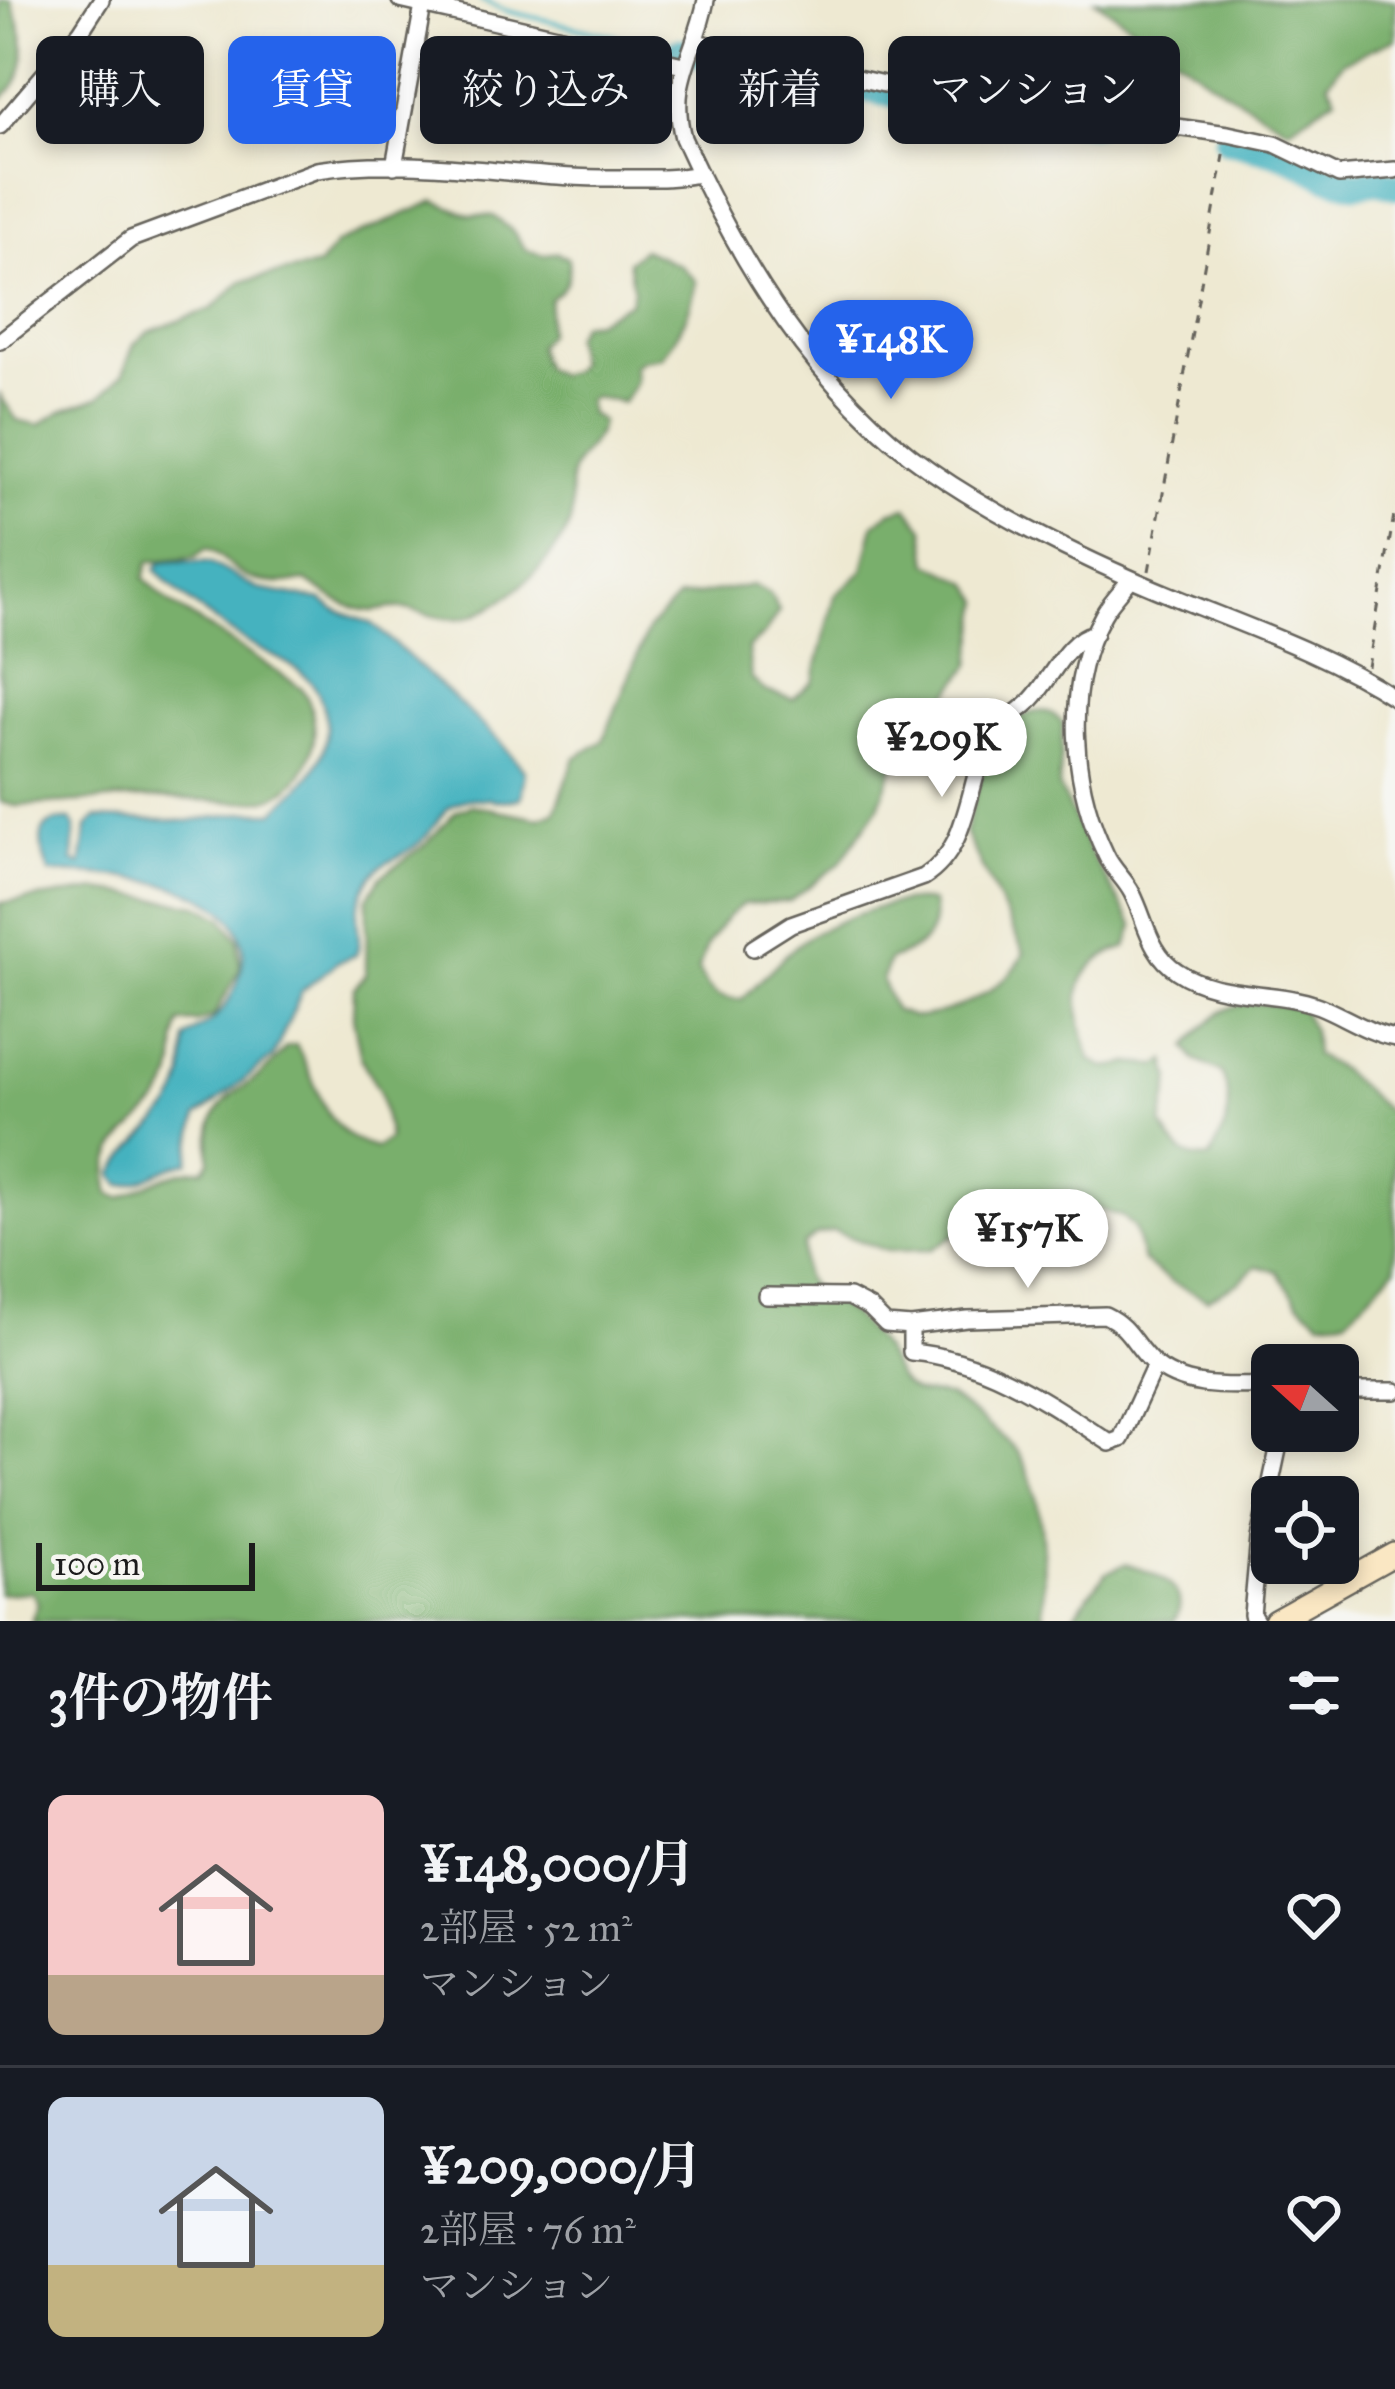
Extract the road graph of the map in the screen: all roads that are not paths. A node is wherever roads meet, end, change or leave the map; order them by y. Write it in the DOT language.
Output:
graph roads {
  1 [pos="101,0"];
  2 [pos="400,0"];
  3 [pos="706,0"];
  4 [pos="424,3"];
  5 [pos="697,36"];
  6 [pos="696,42"];
  7 [pos="682,65"];
  8 [pos="864,78"];
  9 [pos="0,127"];
  10 [pos="394,166"];
  11 [pos="1395,170"];
  12 [pos="699,174"];
  13 [pos="0,340"];
  14 [pos="1138,582"];
  15 [pos="1095,633"];
  16 [pos="1395,698"];
  17 [pos="753,948"];
  18 [pos="1395,1038"];
  19 [pos="766,1296"];
  20 [pos="911,1326"];
  21 [pos="1154,1365"];
  22 [pos="1251,1385"];
  23 [pos="1359,1391"];
  24 [pos="1395,1391"];
  25 [pos="1395,1554"];
  26 [pos="1359,1573"];
  27 [pos="1258,1584"];
  28 [pos="1339,1584"];
  29 [pos="1256,1621"];
  30 [pos="1274,1621"];
  1 -- 9 [label="street"];
  2 -- 4 [label="street"];
  3 -- 5 [label="street"];
  4 -- 7 [label="street"];
  4 -- 10 [label="street"];
  6 -- 7 [label="street"];
  7 -- 12 [label="street"];
  8 -- 11 [label="street"];
  10 -- 12 [label="street"];
  10 -- 13 [label="street"];
  12 -- 14 [label="street"];
  14 -- 15 [label="street"];
  14 -- 16 [label="street"];
  15 -- 17 [label="street"];
  15 -- 18 [label="street"];
  19 -- 20 [label="street"];
  20 -- 21 [label="street"];
  20 -- 21 [label="street"];
  21 -- 22 [label="street"];
  23 -- 24 [label="street"];
  25 -- 26 [label="street"];
  27 -- 29 [label="street"];
  28 -- 30 [label="street"];
}
